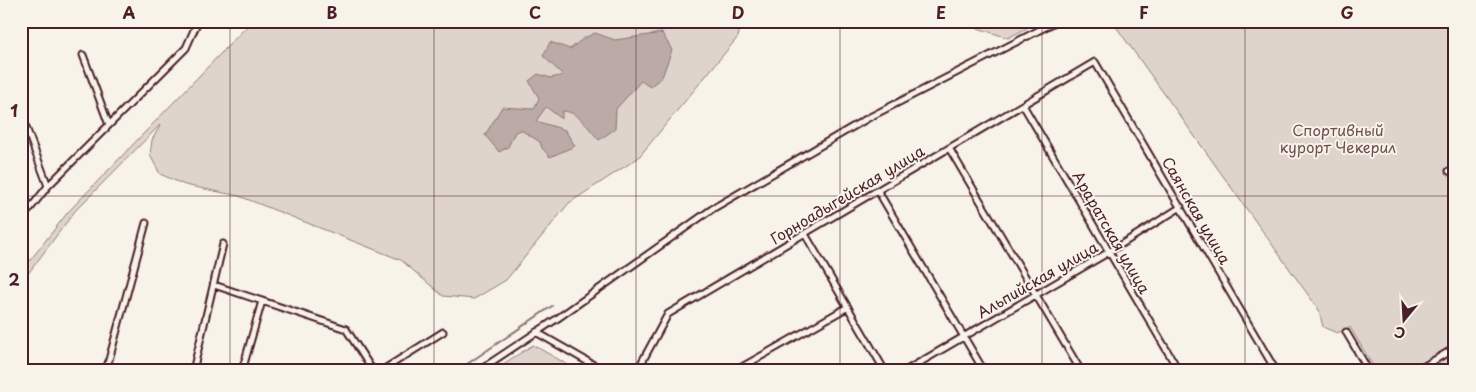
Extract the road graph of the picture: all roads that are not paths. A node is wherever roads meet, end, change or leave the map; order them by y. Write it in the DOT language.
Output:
graph roads {
  1 [pos="198,21"];
  2 [pos="1057,21"];
  3 [pos="83,55"];
  4 [pos="1095,62"];
  5 [pos="1023,105"];
  6 [pos="21,114"];
  7 [pos="110,125"];
  8 [pos="949,148"];
  9 [pos="48,186"];
  10 [pos="878,191"];
  11 [pos="1181,207"];
  12 [pos="21,220"];
  13 [pos="146,223"];
  14 [pos="805,234"];
  15 [pos="223,244"];
  16 [pos="1109,252"];
  17 [pos="214,285"];
  18 [pos="1036,294"];
  19 [pos="262,301"];
  20 [pos="848,307"];
  21 [pos="443,332"];
  22 [pos="536,332"];
  23 [pos="1346,332"];
  24 [pos="964,337"];
  25 [pos="1455,348"];
  26 [pos="106,371"];
  27 [pos="193,371"];
  28 [pos="242,371"];
  29 [pos="373,371"];
  30 [pos="381,371"];
  31 [pos="478,371"];
  32 [pos="604,371"];
  33 [pos="636,371"];
  34 [pos="736,371"];
  35 [pos="885,371"];
  36 [pos="905,371"];
  37 [pos="984,371"];
  38 [pos="1081,371"];
  39 [pos="1179,371"];
  40 [pos="1276,371"];
  41 [pos="1369,371"];
  42 [pos="1416,371"];
  1 -- 7 [label="street"];
  2 -- 22 [label="street"];
  3 -- 7 [label="street"];
  4 -- 5 [label="street, Горноадыгейская улица"];
  4 -- 11 [label="street, Саянская улица"];
  5 -- 8 [label="street, Горноадыгейская улица"];
  5 -- 16 [label="street, Араратская улица"];
  6 -- 9 [label="street"];
  7 -- 9 [label="street"];
  8 -- 10 [label="street, Горноадыгейская улица"];
  8 -- 18 [label="street"];
  9 -- 12 [label="street"];
  10 -- 14 [label="street, Горноадыгейская улица"];
  10 -- 24 [label="street"];
  11 -- 16 [label="street, Альпийская улица"];
  11 -- 40 [label="street, Саянская улица"];
  13 -- 26 [label="street"];
  14 -- 20 [label="street"];
  14 -- 33 [label="street, Горноадыгейская улица"];
  15 -- 17 [label="street"];
  16 -- 18 [label="street, Альпийская улица"];
  16 -- 39 [label="street, Араратская улица"];
  17 -- 19 [label="street"];
  17 -- 27 [label="street"];
  18 -- 24 [label="street, Альпийская улица"];
  18 -- 38 [label="street"];
  19 -- 28 [label="street"];
  19 -- 29 [label="street"];
  20 -- 34 [label="street"];
  20 -- 35 [label="street"];
  21 -- 30 [label="street"];
  22 -- 31 [label="street"];
  22 -- 32 [label="street"];
  23 -- 41 [label="street"];
  24 -- 36 [label="street, Альпийская улица"];
  24 -- 37 [label="street"];
  25 -- 42 [label="street"];
}
